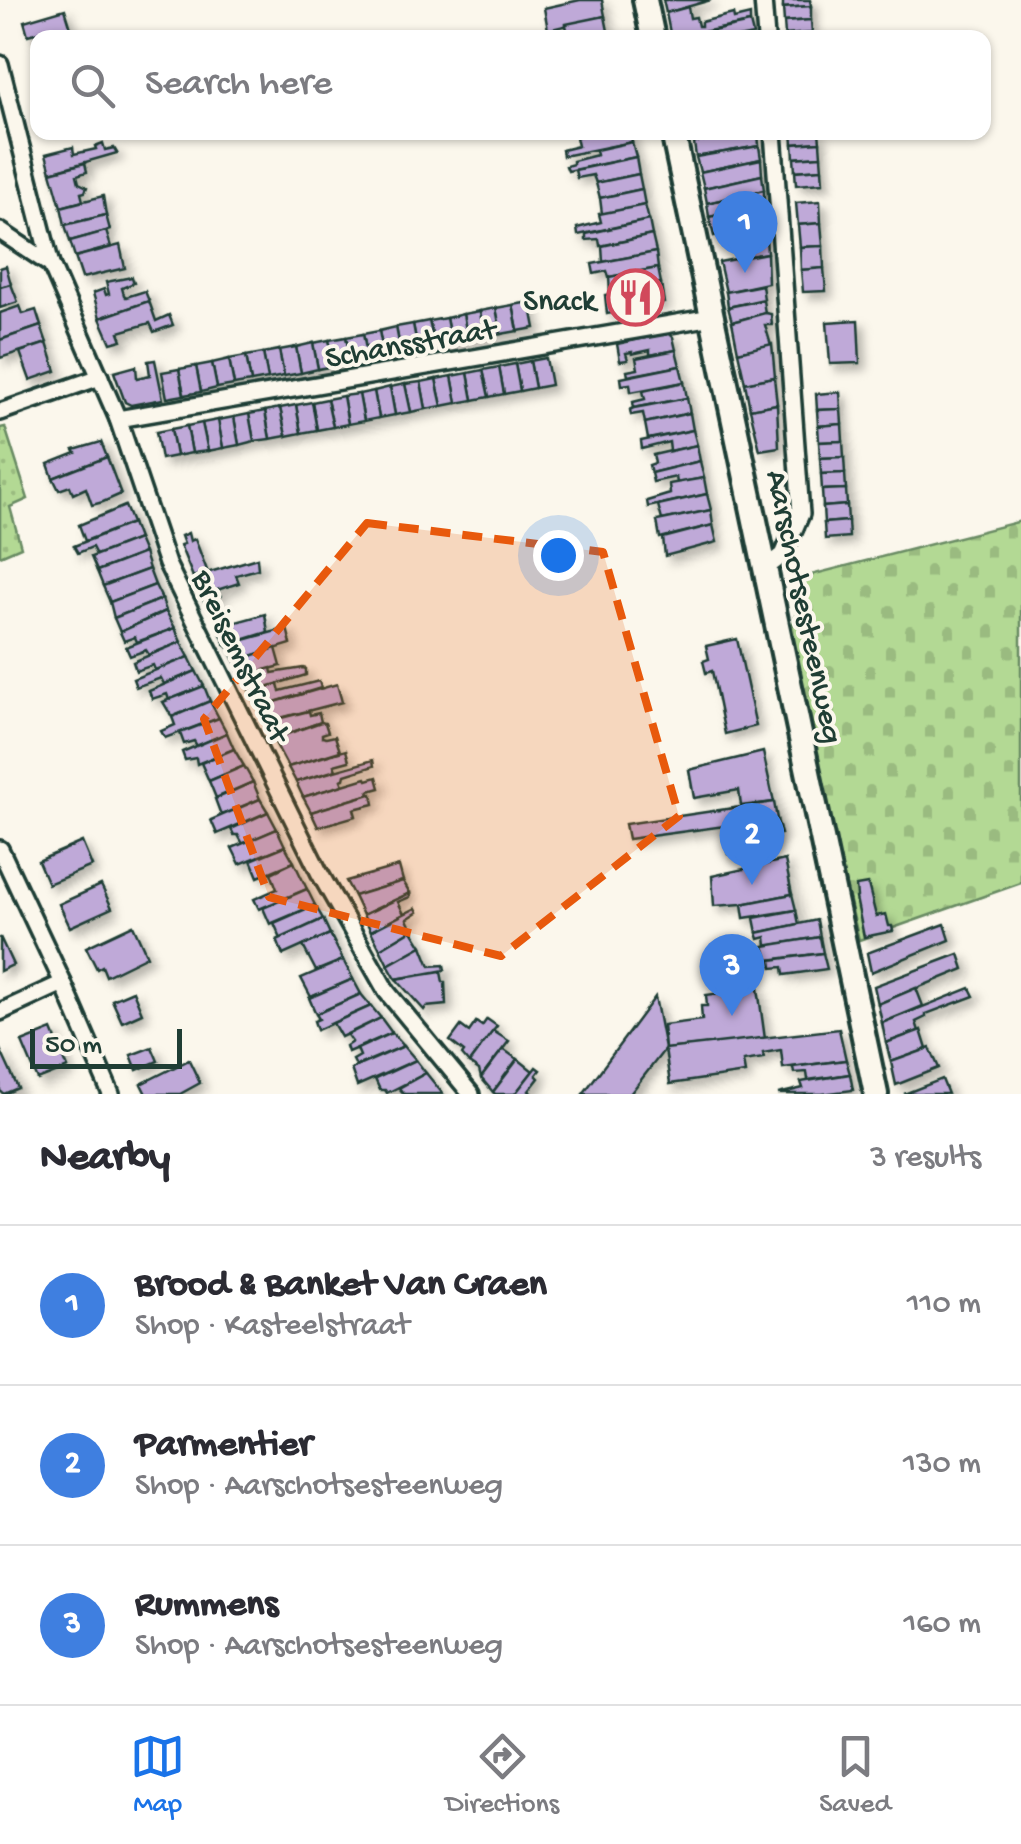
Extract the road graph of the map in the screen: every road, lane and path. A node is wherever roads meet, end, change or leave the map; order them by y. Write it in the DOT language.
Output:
graph roads {
  1 [pos="645,0"];
  2 [pos="764,0"];
  3 [pos="651,30"];
  4 [pos="766,30"];
  5 [pos="0,64"];
  6 [pos="675,140"];
  7 [pos="774,140"];
  8 [pos="0,231"];
  9 [pos="51,265"];
  10 [pos="712,318"];
  11 [pos="100,377"];
  12 [pos="0,412"];
  13 [pos="118,419"];
  14 [pos="766,568"];
  15 [pos="0,849"];
  16 [pos="63,983"];
  17 [pos="0,1012"];
  18 [pos="111,1094"];
  19 [pos="471,1094"];
  20 [pos="876,1094"];
  1 -- 3 [label="main road"];
  2 -- 4 [label="street"];
  5 -- 9 [label="street, Breisemstraat"];
  6 -- 10 [label="main road, Aarschotsesteenweg"];
  7 -- 14 [label="street"];
  8 -- 9 [label="street"];
  9 -- 11 [label="street, Breisemstraat"];
  10 -- 13 [label="street, Schansstraat"];
  10 -- 14 [label="main road, Aarschotsesteenweg"];
  11 -- 12 [label="street"];
  11 -- 13 [label="street, Breisemstraat"];
  13 -- 19 [label="street, Breisemstraat"];
  14 -- 20 [label="main road, Aarschotsesteenweg"];
  15 -- 16 [label="street"];
  16 -- 17 [label="street"];
  16 -- 18 [label="street"];
}
